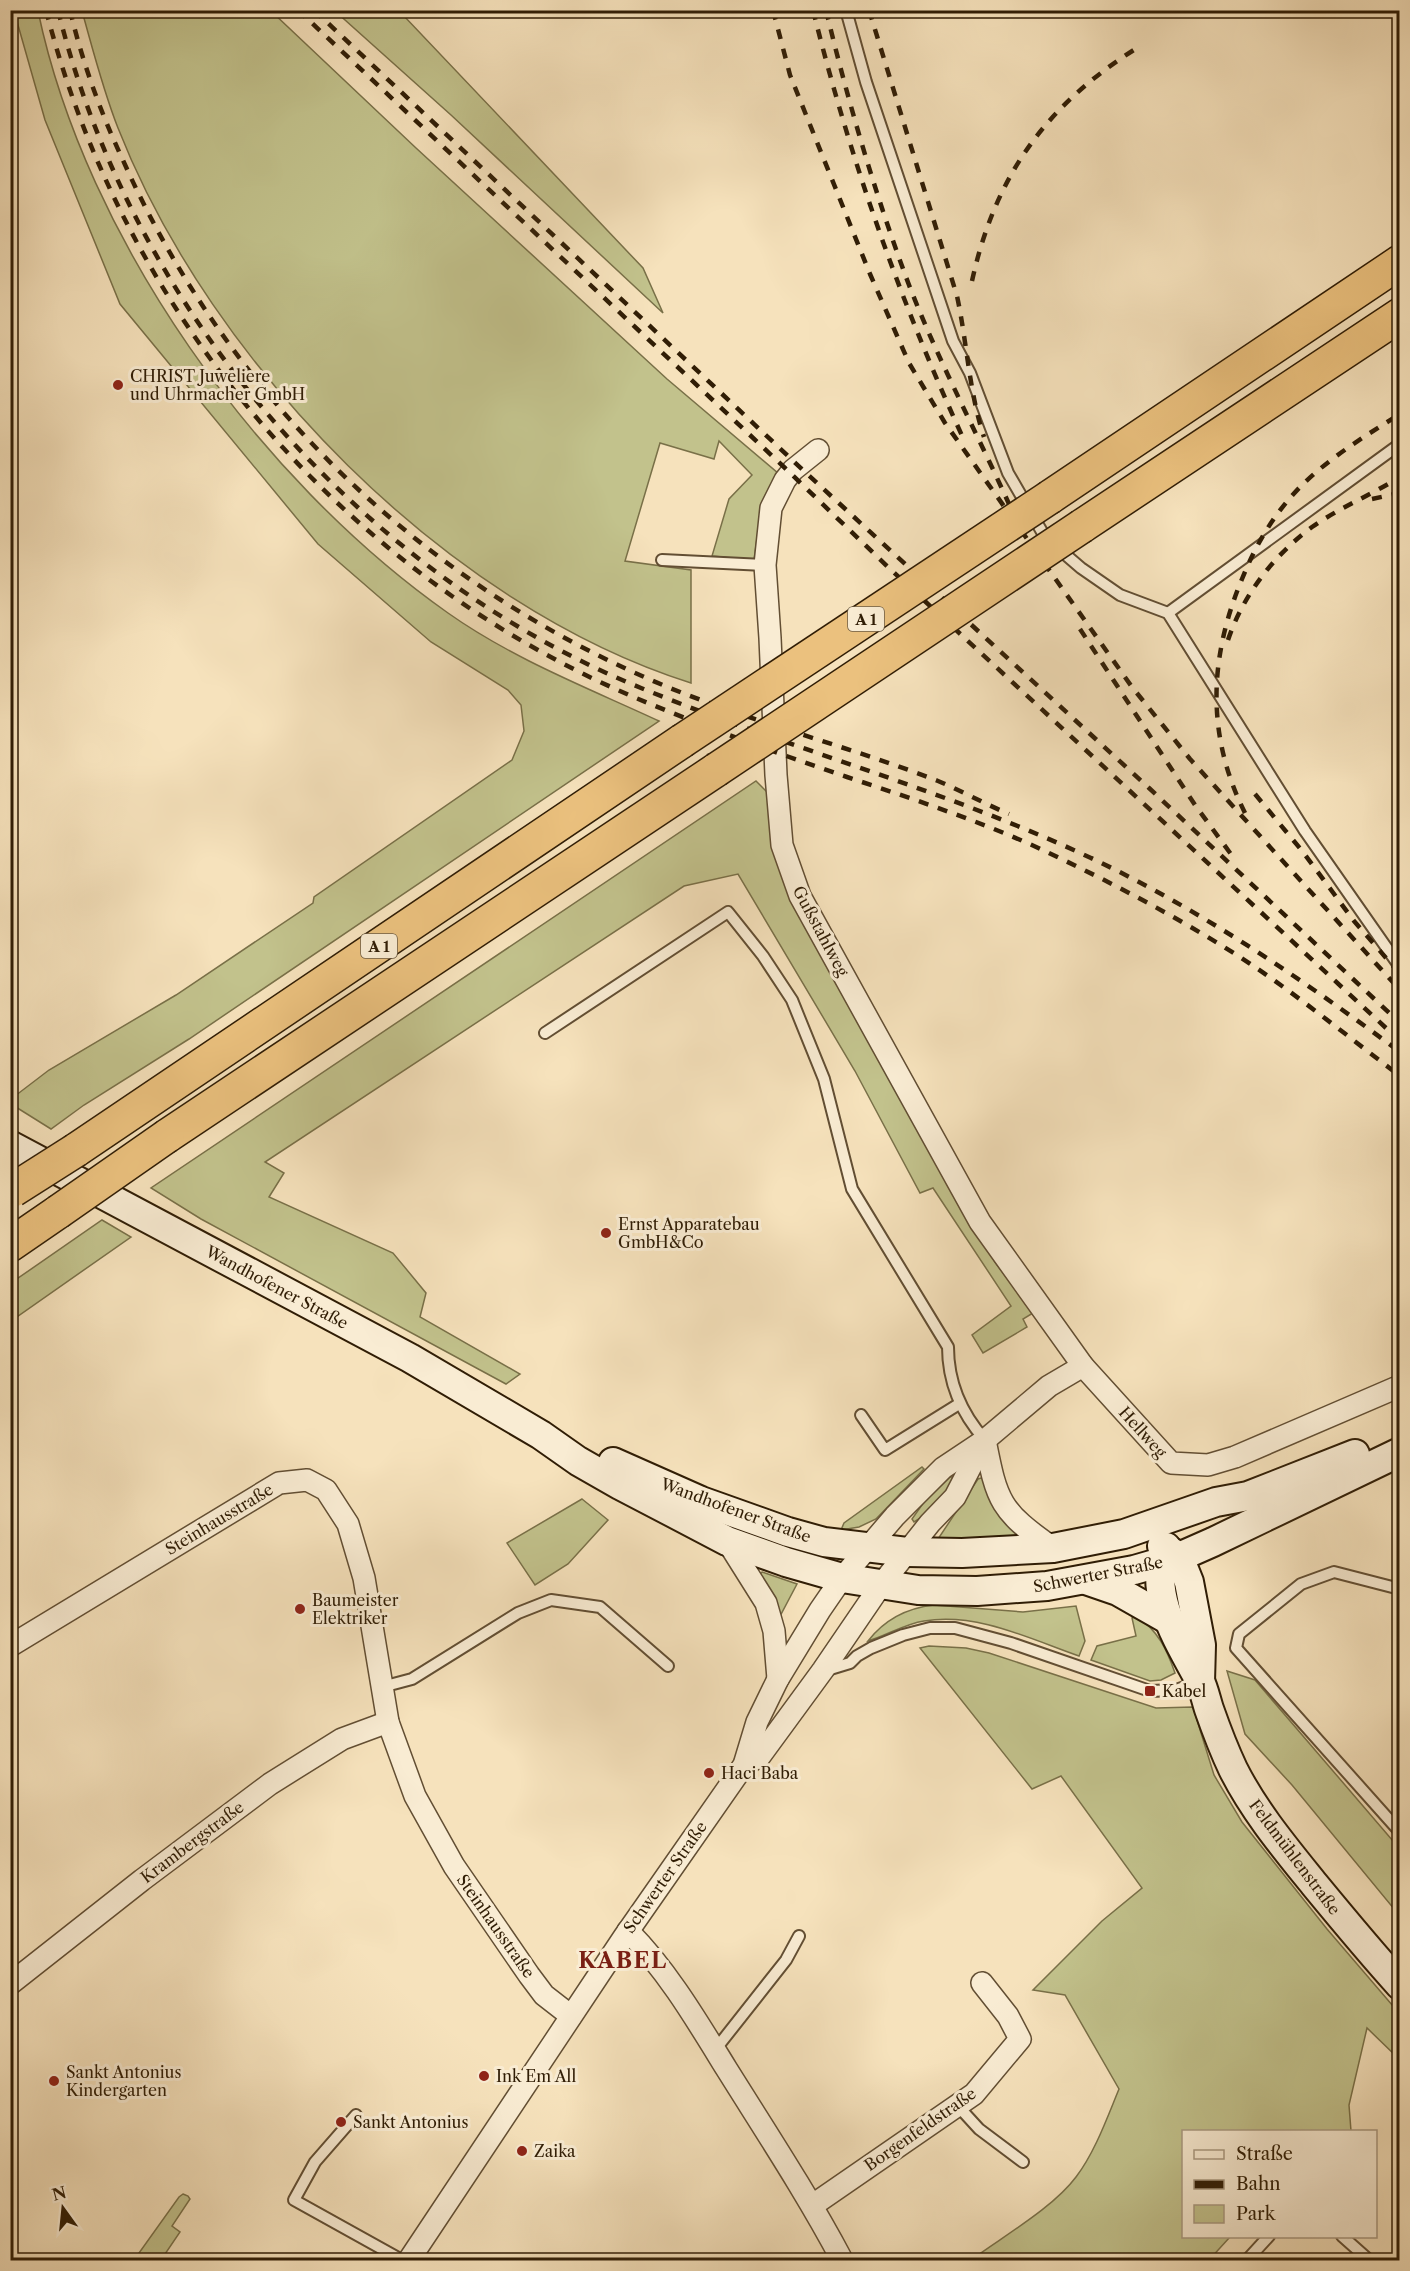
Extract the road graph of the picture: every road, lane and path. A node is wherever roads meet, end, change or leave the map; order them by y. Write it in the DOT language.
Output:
graph roads {
  1 [pos="846,10"];
  2 [pos="1400,262"];
  3 [pos="1400,315"];
  4 [pos="1400,444"];
  5 [pos="818,450"];
  6 [pos="662,560"];
  7 [pos="765,565"];
  8 [pos="1168,613"];
  9 [pos="1400,967"];
  10 [pos="544,1033"];
  11 [pos="10,1145"];
  12 [pos="12,1191"];
  13 [pos="10,1245"];
  14 [pos="1083,1366"];
  15 [pos="1400,1386"];
  16 [pos="959,1404"];
  17 [pos="861,1415"];
  18 [pos="1400,1434"];
  19 [pos="541,1435"];
  20 [pos="985,1440"];
  21 [pos="1400,1452"];
  22 [pos="1248,1496"];
  23 [pos="1136,1531"];
  24 [pos="727,1541"];
  25 [pos="867,1548"];
  26 [pos="1053,1548"];
  27 [pos="907,1552"];
  28 [pos="1168,1556"];
  29 [pos="842,1578"];
  30 [pos="1084,1580"];
  31 [pos="881,1585"];
  32 [pos="1400,1589"];
  33 [pos="1169,1620"];
  34 [pos="10,1646"];
  35 [pos="668,1666"];
  36 [pos="824,1670"];
  37 [pos="778,1678"];
  38 [pos="1200,1682"];
  39 [pos="382,1687"];
  40 [pos="388,1722"];
  41 [pos="744,1765"];
  42 [pos="1400,1832"];
  43 [pos="628,1931"];
  44 [pos="799,1936"];
  45 [pos="982,1983"];
  46 [pos="10,1984"];
  47 [pos="1400,1985"];
  48 [pos="571,2016"];
  49 [pos="715,2050"];
  50 [pos="958,2106"];
  51 [pos="356,2115"];
  52 [pos="1023,2162"];
  53 [pos="813,2205"];
  54 [pos="1267,2238"];
  55 [pos="1344,2238"];
  56 [pos="402,2260"];
  57 [pos="409,2260"];
  58 [pos="842,2260"];
  59 [pos="1247,2260"];
  60 [pos="1369,2260"];
  1 -- 8 [label="lane"];
  2 -- 12 [label="highway, A 1, bridge"];
  3 -- 13 [label="highway, A 1, bridge"];
  4 -- 8 [label="lane"];
  5 -- 7 [label="street, Gußstahlweg"];
  6 -- 7 [label="lane"];
  7 -- 14 [label="street, Gußstahlweg"];
  8 -- 9 [label="lane"];
  10 -- 16 [label="lane"];
  11 -- 19 [label="main road, Wandhofener Straße"];
  14 -- 15 [label="street, Hellweg"];
  14 -- 20 [label="street"];
  16 -- 17 [label="lane"];
  16 -- 20 [label="lane"];
  18 -- 22 [label="main road, Schwerter Straße"];
  19 -- 24 [label="main road, Wandhofener Straße"];
  19 -- 25 [label="main road, Wandhofener Straße"];
  20 -- 25 [label="street"];
  20 -- 26 [label="street"];
  20 -- 27 [label="street"];
  21 -- 28 [label="main road, Schwerter Straße"];
  22 -- 23 [label="main road, Schwerter Straße"];
  22 -- 28 [label="main road"];
  23 -- 26 [label="main road, Schwerter Straße"];
  23 -- 28 [label="main road"];
  24 -- 29 [label="main road, Wandhofener Straße"];
  24 -- 37 [label="street"];
  25 -- 27 [label="main road, Schwerter Straße"];
  25 -- 29 [label="street, Schwerter Straße"];
  26 -- 27 [label="main road, Schwerter Straße"];
  27 -- 31 [label="street, Schwerter Straße"];
  28 -- 30 [label="main road, Schwerter Straße"];
  28 -- 33 [label="main road, Feldmühlenstraße"];
  28 -- 38 [label="main road, Feldmühlenstraße"];
  29 -- 31 [label="main road, Wandhofener Straße"];
  29 -- 37 [label="street, Schwerter Straße"];
  30 -- 31 [label="main road, Schwerter Straße"];
  30 -- 33 [label="main road"];
  31 -- 36 [label="street, Schwerter Straße"];
  32 -- 42 [label="lane"];
  33 -- 38 [label="main road, Feldmühlenstraße"];
  34 -- 39 [label="street, Steinhausstraße"];
  35 -- 39 [label="lane"];
  36 -- 38 [label="lane"];
  36 -- 41 [label="street, Schwerter Straße"];
  37 -- 41 [label="street, Schwerter Straße"];
  38 -- 47 [label="main road, Feldmühlenstraße"];
  39 -- 40 [label="street, Steinhausstraße"];
  40 -- 46 [label="street, Krambergstraße"];
  40 -- 48 [label="street, Steinhausstraße"];
  41 -- 43 [label="street, Schwerter Straße"];
  43 -- 48 [label="street, Schwerter Straße"];
  43 -- 49 [label="street"];
  44 -- 49 [label="lane"];
  45 -- 50 [label="street, Borgenfeldstraße"];
  48 -- 57 [label="street, Schwerter Straße"];
  49 -- 53 [label="street"];
  50 -- 52 [label="lane"];
  50 -- 53 [label="street, Borgenfeldstraße"];
  51 -- 56 [label="lane"];
  53 -- 58 [label="street"];
  54 -- 59 [label="lane"];
  55 -- 60 [label="lane"];
}
